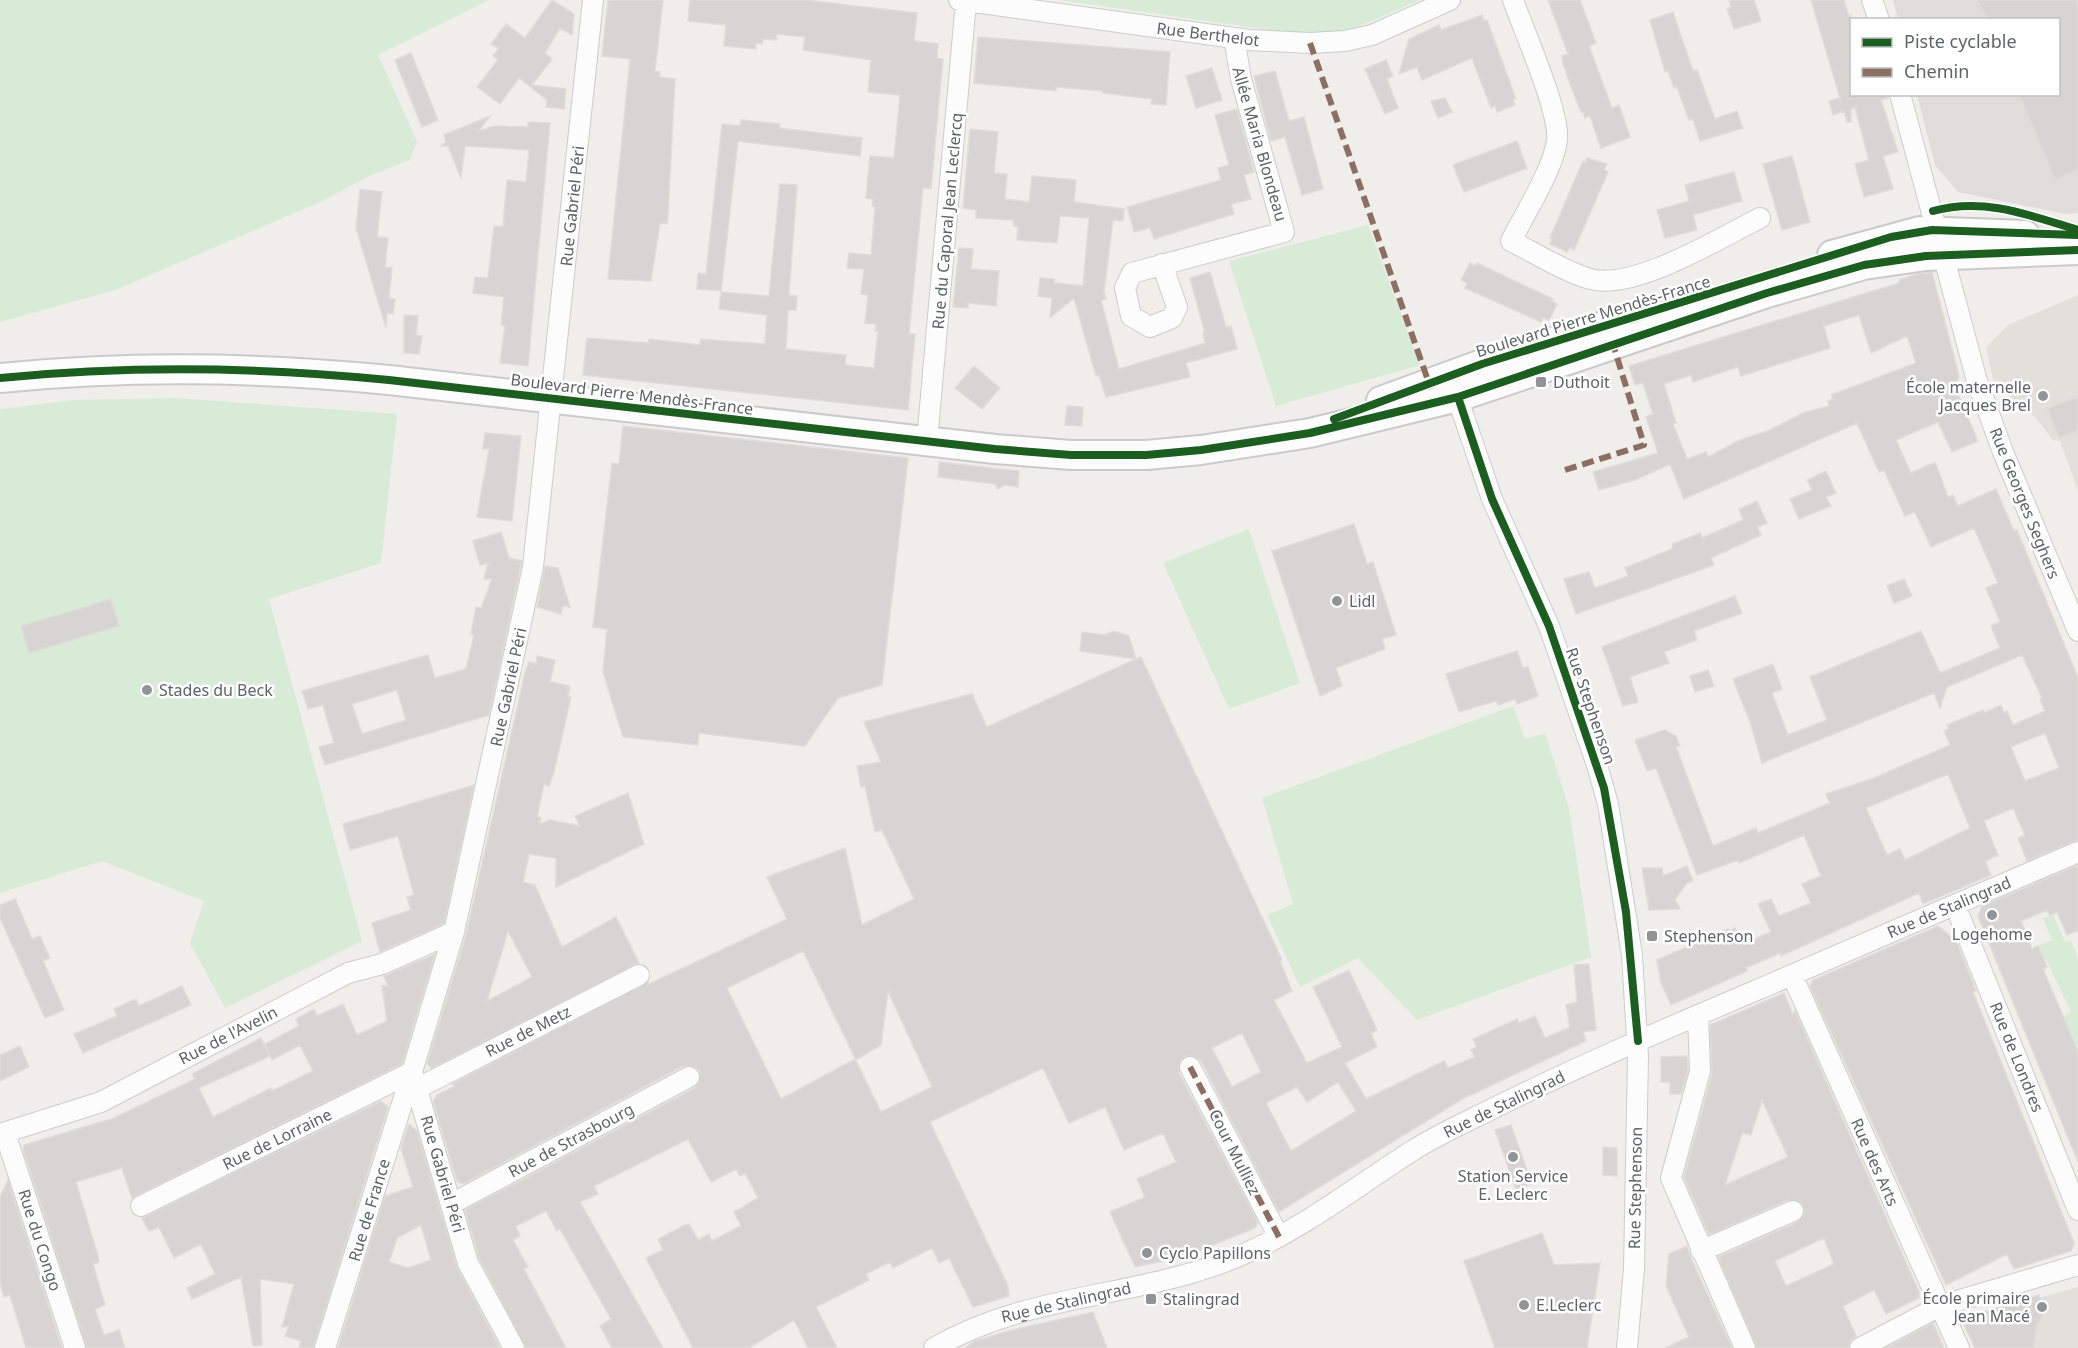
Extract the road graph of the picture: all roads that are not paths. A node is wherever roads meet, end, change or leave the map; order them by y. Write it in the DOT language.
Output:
graph roads {
  1 [pos="593,0"];
  2 [pos="962,0"];
  3 [pos="1450,0"];
  4 [pos="1513,0"];
  5 [pos="1872,0"];
  6 [pos="1878,18"];
  7 [pos="1234,38"];
  8 [pos="1901,96"];
  9 [pos="1760,218"];
  10 [pos="2078,235"];
  11 [pos="1941,243"];
  12 [pos="2078,250"];
  13 [pos="1162,264"];
  14 [pos="0,378"];
  15 [pos="1454,386"];
  16 [pos="553,398"];
  17 [pos="927,441"];
  18 [pos="2078,631"];
  19 [pos="2078,852"];
  20 [pos="1955,905"];
  21 [pos="454,932"];
  22 [pos="639,975"];
  23 [pos="1792,975"];
  24 [pos="1698,1015"];
  25 [pos="1638,1041"];
  26 [pos="1190,1067"];
  27 [pos="689,1077"];
  28 [pos="415,1080"];
  29 [pos="3,1133"];
  30 [pos="453,1203"];
  31 [pos="141,1206"];
  32 [pos="2078,1210"];
  33 [pos="1793,1211"];
  34 [pos="1279,1237"];
  35 [pos="1701,1251"];
  36 [pos="2078,1265"];
  37 [pos="1940,1306"];
  38 [pos="75,1348"];
  39 [pos="325,1348"];
  40 [pos="514,1348"];
  41 [pos="934,1348"];
  42 [pos="1627,1348"];
  43 [pos="1745,1348"];
  44 [pos="1860,1348"];
  45 [pos="1959,1348"];
  1 -- 16 [label="street, Rue Gabriel Péri"];
  2 -- 7 [label="street, Rue Berthelot"];
  2 -- 17 [label="street, Rue du Caporal Jean Leclercq"];
  3 -- 7 [label="street, Rue Berthelot"];
  4 -- 9 [label="street"];
  5 -- 6 [label="street"];
  7 -- 13 [label="street, Allée Maria Blondeau"];
  8 -- 11 [label="street, Rue Georges Seghers"];
  10 -- 11 [label="street"];
  11 -- 12 [label="street"];
  11 -- 15 [label="street, Boulevard Pierre Mendès-France"];
  11 -- 18 [label="street, Rue Georges Seghers"];
  14 -- 16 [label="street, Boulevard Pierre Mendès-France"];
  15 -- 17 [label="street, Boulevard Pierre Mendès-France"];
  15 -- 25 [label="street, Rue Stephenson"];
  16 -- 17 [label="street, Boulevard Pierre Mendès-France"];
  16 -- 21 [label="street, Rue Gabriel Péri"];
  19 -- 20 [label="street, Rue de Stalingrad"];
  20 -- 23 [label="street, Rue de Stalingrad"];
  20 -- 32 [label="street, Rue de Londres"];
  21 -- 28 [label="street, Rue Gabriel Péri"];
  21 -- 29 [label="street, Rue de l'Avelin"];
  22 -- 28 [label="street, Rue de Metz"];
  23 -- 24 [label="street, Rue de Stalingrad"];
  23 -- 37 [label="street, Rue des Arts"];
  24 -- 25 [label="street, Rue de Stalingrad"];
  24 -- 35 [label="street"];
  25 -- 34 [label="street, Rue de Stalingrad"];
  25 -- 42 [label="street, Rue Stephenson"];
  26 -- 34 [label="street, Cour Mulliez"];
  27 -- 30 [label="street, Rue de Strasbourg"];
  28 -- 30 [label="street, Rue Gabriel Péri"];
  28 -- 31 [label="street, Rue de Lorraine"];
  28 -- 39 [label="street, Rue de France"];
  29 -- 38 [label="street, Rue du Congo"];
  30 -- 40 [label="street, Rue Gabriel Péri"];
  33 -- 35 [label="street"];
  34 -- 41 [label="street, Rue de Stalingrad"];
  35 -- 43 [label="street"];
  36 -- 37 [label="street"];
  37 -- 44 [label="street"];
  37 -- 45 [label="street, Rue des Arts"];
}
